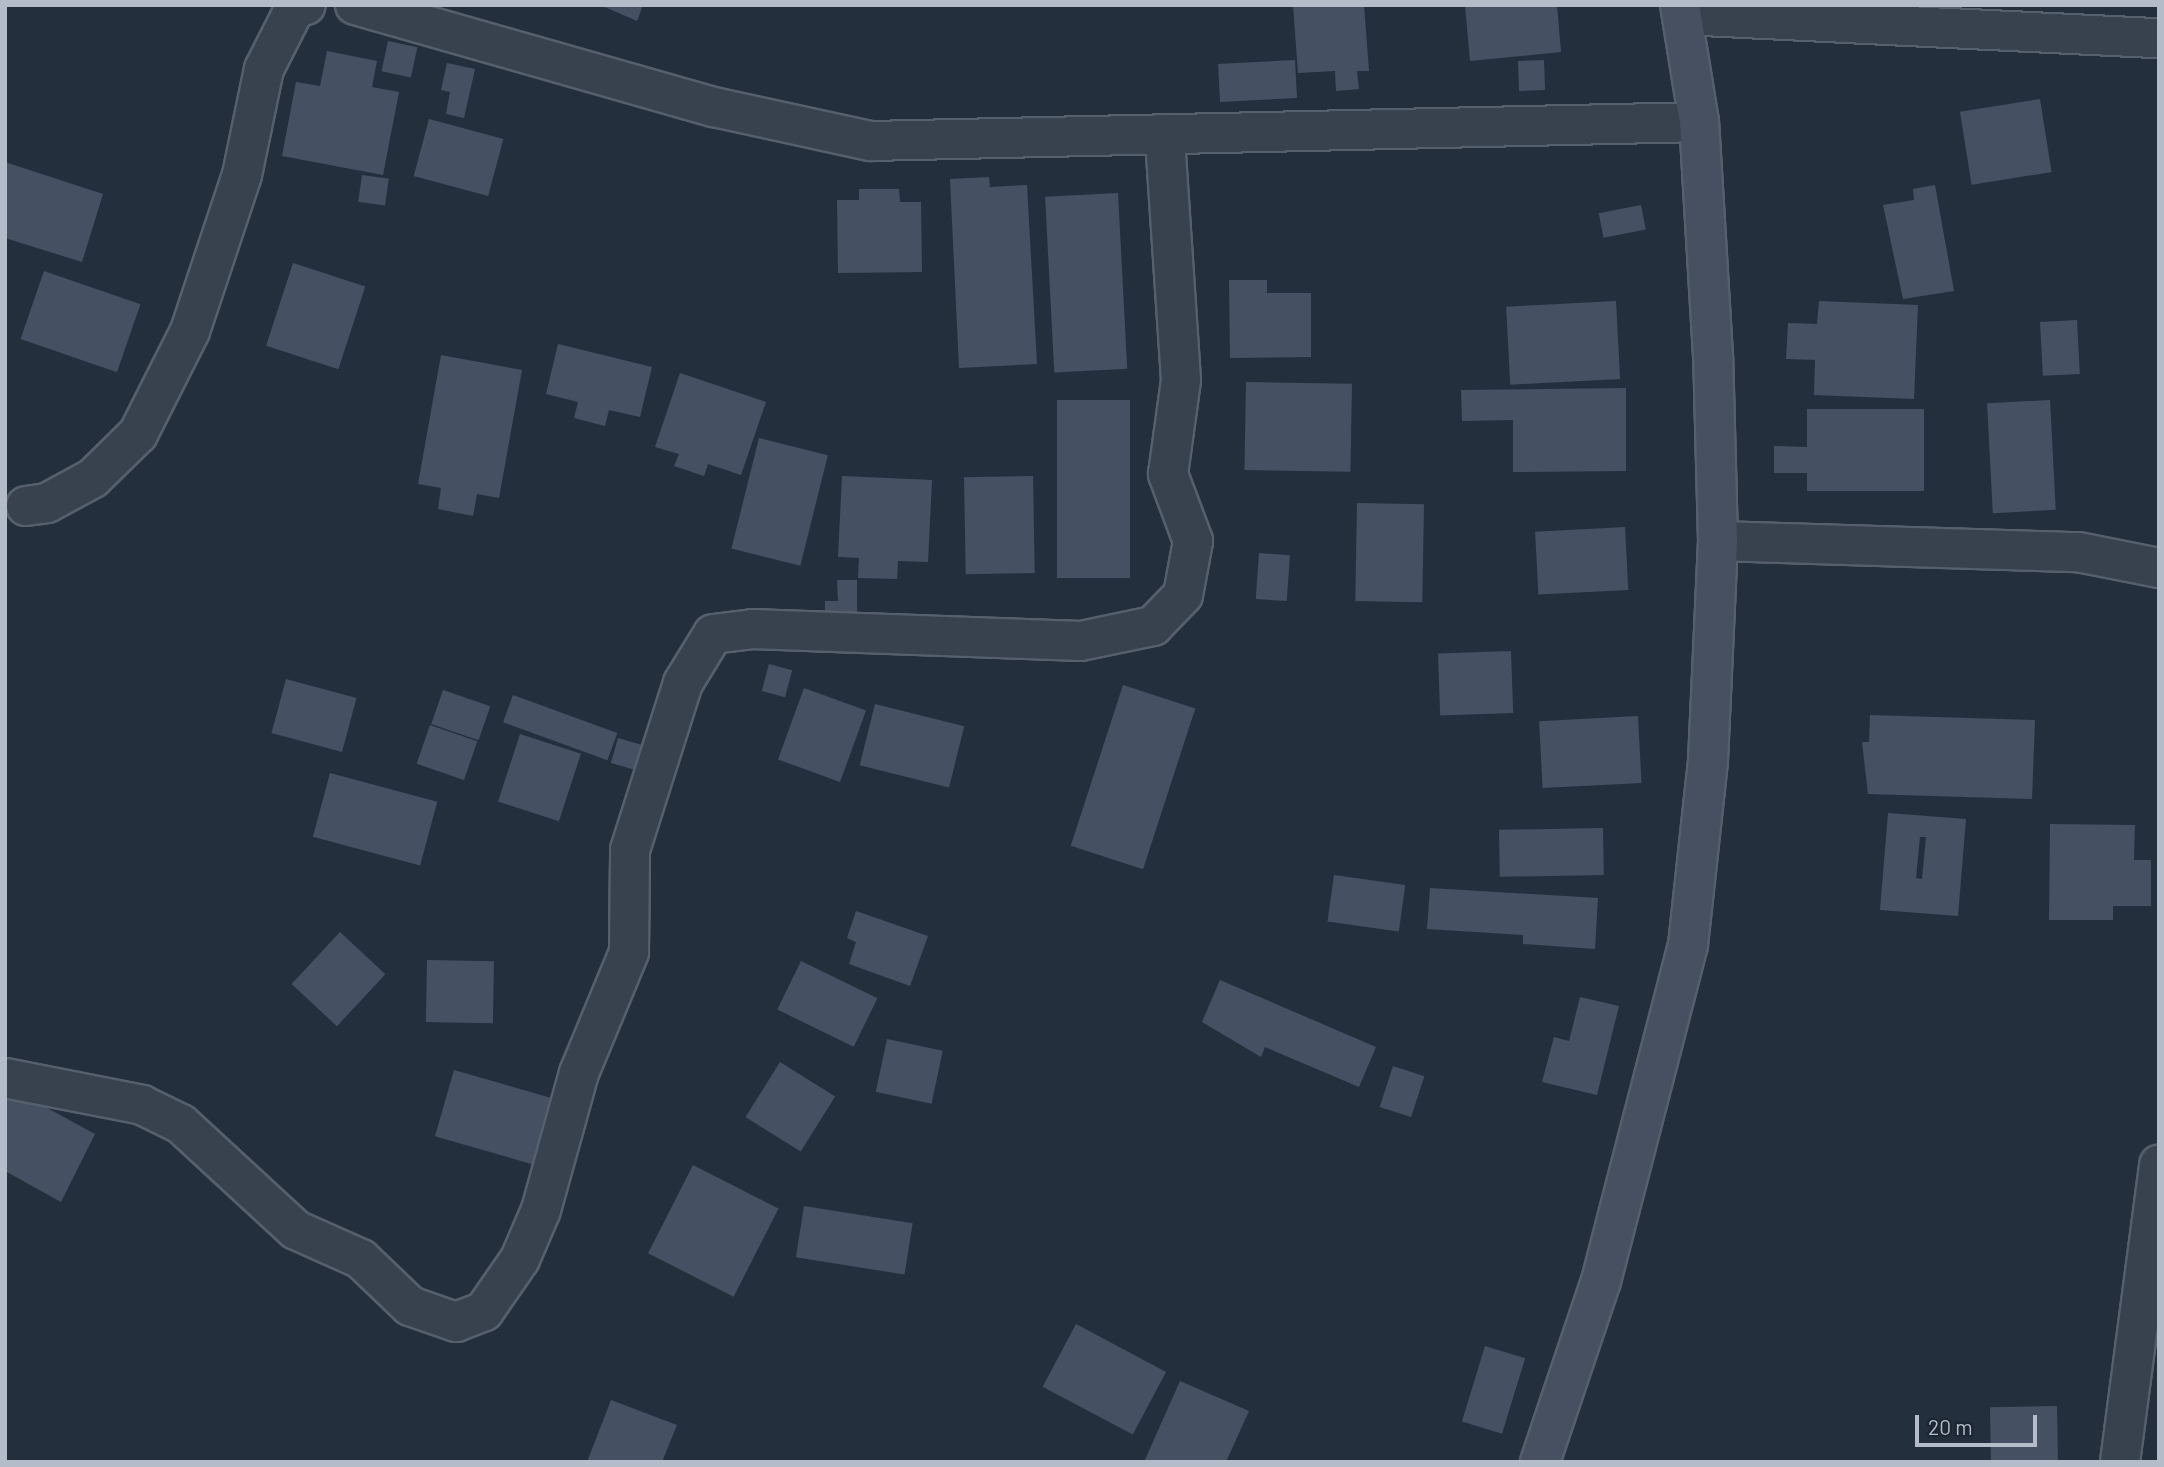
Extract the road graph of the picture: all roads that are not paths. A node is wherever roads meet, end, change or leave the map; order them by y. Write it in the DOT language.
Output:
graph roads {
  1 [pos="306,5"];
  2 [pos="355,5"];
  3 [pos="1681,10"];
  4 [pos="2159,38"];
  5 [pos="1699,122"];
  6 [pos="1165,137"];
  7 [pos="26,506"];
  8 [pos="1718,541"];
  9 [pos="2157,570"];
  10 [pos="5,1078"];
  11 [pos="2159,1165"];
  12 [pos="1540,1462"];
  13 [pos="2120,1462"];
  1 -- 7 [label="street"];
  2 -- 6 [label="street"];
  3 -- 4 [label="street"];
  3 -- 5 [label="street"];
  5 -- 6 [label="street"];
  5 -- 8 [label="street"];
  6 -- 10 [label="street"];
  8 -- 9 [label="street"];
  8 -- 12 [label="street"];
  11 -- 13 [label="street"];
}
